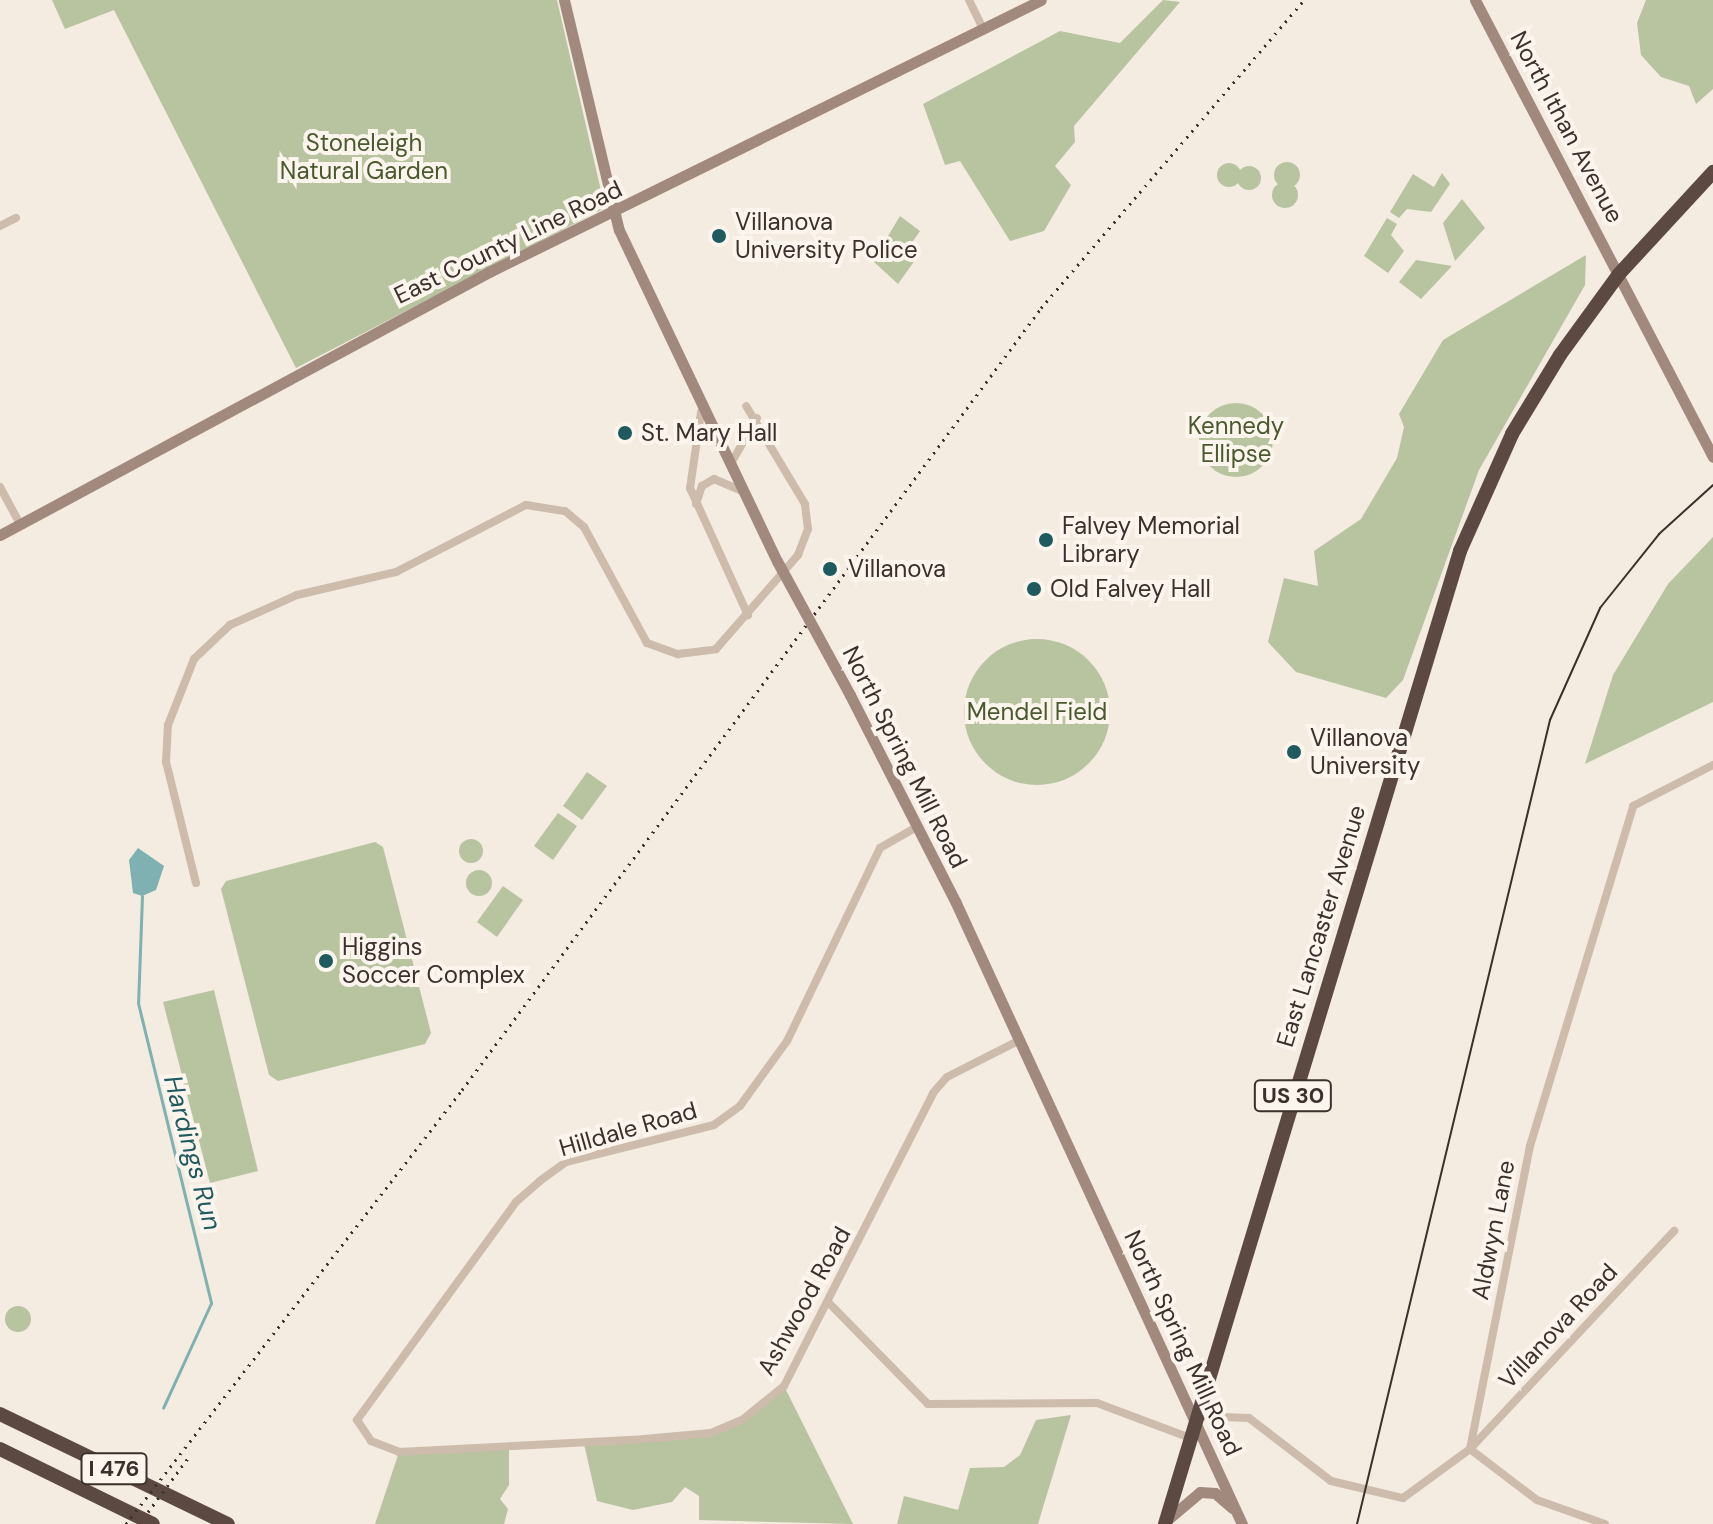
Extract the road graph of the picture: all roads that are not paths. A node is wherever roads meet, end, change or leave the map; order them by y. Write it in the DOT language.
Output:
graph roads {
  1 [pos="564,0"];
  2 [pos="969,0"];
  3 [pos="1041,0"];
  4 [pos="1475,0"];
  5 [pos="983,29"];
  6 [pos="1713,172"];
  7 [pos="614,214"];
  8 [pos="16,218"];
  9 [pos="0,226"];
  10 [pos="1619,274"];
  11 [pos="746,406"];
  12 [pos="701,409"];
  13 [pos="757,418"];
  14 [pos="1713,457"];
  15 [pos="730,467"];
  16 [pos="0,487"];
  17 [pos="742,491"];
  18 [pos="695,505"];
  19 [pos="20,524"];
  20 [pos="0,535"];
  21 [pos="748,615"];
  22 [pos="1713,765"];
  23 [pos="915,828"];
  24 [pos="196,883"];
  25 [pos="1020,1040"];
  26 [pos="1674,1231"];
  27 [pos="829,1303"];
  28 [pos="0,1414"];
  29 [pos="1196,1416"];
  30 [pos="357,1420"];
  31 [pos="1190,1438"];
  32 [pos="0,1449"];
  33 [pos="1470,1449"];
  34 [pos="1239,1518"];
  35 [pos="1166,1522"];
  36 [pos="153,1524"];
  37 [pos="228,1524"];
  38 [pos="1605,1524"];
  1 -- 7 [label="main road, North Spring Mill Road"];
  2 -- 5 [label="street"];
  3 -- 5 [label="main road, East County Line Road"];
  4 -- 10 [label="main road, North Ithan Avenue"];
  5 -- 7 [label="main road, East County Line Road"];
  6 -- 10 [label="highway, East Lancaster Avenue / US 30"];
  7 -- 12 [label="main road, North Spring Mill Road"];
  7 -- 19 [label="main road, East County Line Road"];
  8 -- 9 [label="street"];
  10 -- 14 [label="main road, North Ithan Avenue"];
  10 -- 29 [label="highway, East Lancaster Avenue / US 30"];
  11 -- 13 [label="street"];
  12 -- 15 [label="main road, North Spring Mill Road"];
  12 -- 18 [label="street"];
  13 -- 15 [label="street"];
  13 -- 21 [label="street"];
  15 -- 17 [label="main road, North Spring Mill Road"];
  16 -- 19 [label="street"];
  17 -- 18 [label="street"];
  17 -- 23 [label="main road, North Spring Mill Road, bridge"];
  18 -- 21 [label="street"];
  19 -- 20 [label="main road, East County Line Road"];
  21 -- 24 [label="street"];
  22 -- 33 [label="street, Aldwyn Lane"];
  23 -- 25 [label="main road, North Spring Mill Road"];
  23 -- 30 [label="street, Hilldale Road"];
  25 -- 27 [label="street, Ashwood Road"];
  25 -- 29 [label="main road, North Spring Mill Road"];
  26 -- 33 [label="street, Villanova Road"];
  27 -- 30 [label="street, Ashwood Road"];
  27 -- 31 [label="street"];
  28 -- 37 [label="highway, I 476"];
  29 -- 31 [label="highway, East Lancaster Avenue / US 30"];
  29 -- 33 [label="street"];
  29 -- 34 [label="main road, North Spring Mill Road"];
  31 -- 35 [label="highway, East Lancaster Avenue / US 30"];
  32 -- 36 [label="highway, I 476"];
  33 -- 38 [label="street"];
  34 -- 35 [label="main road"];
}
